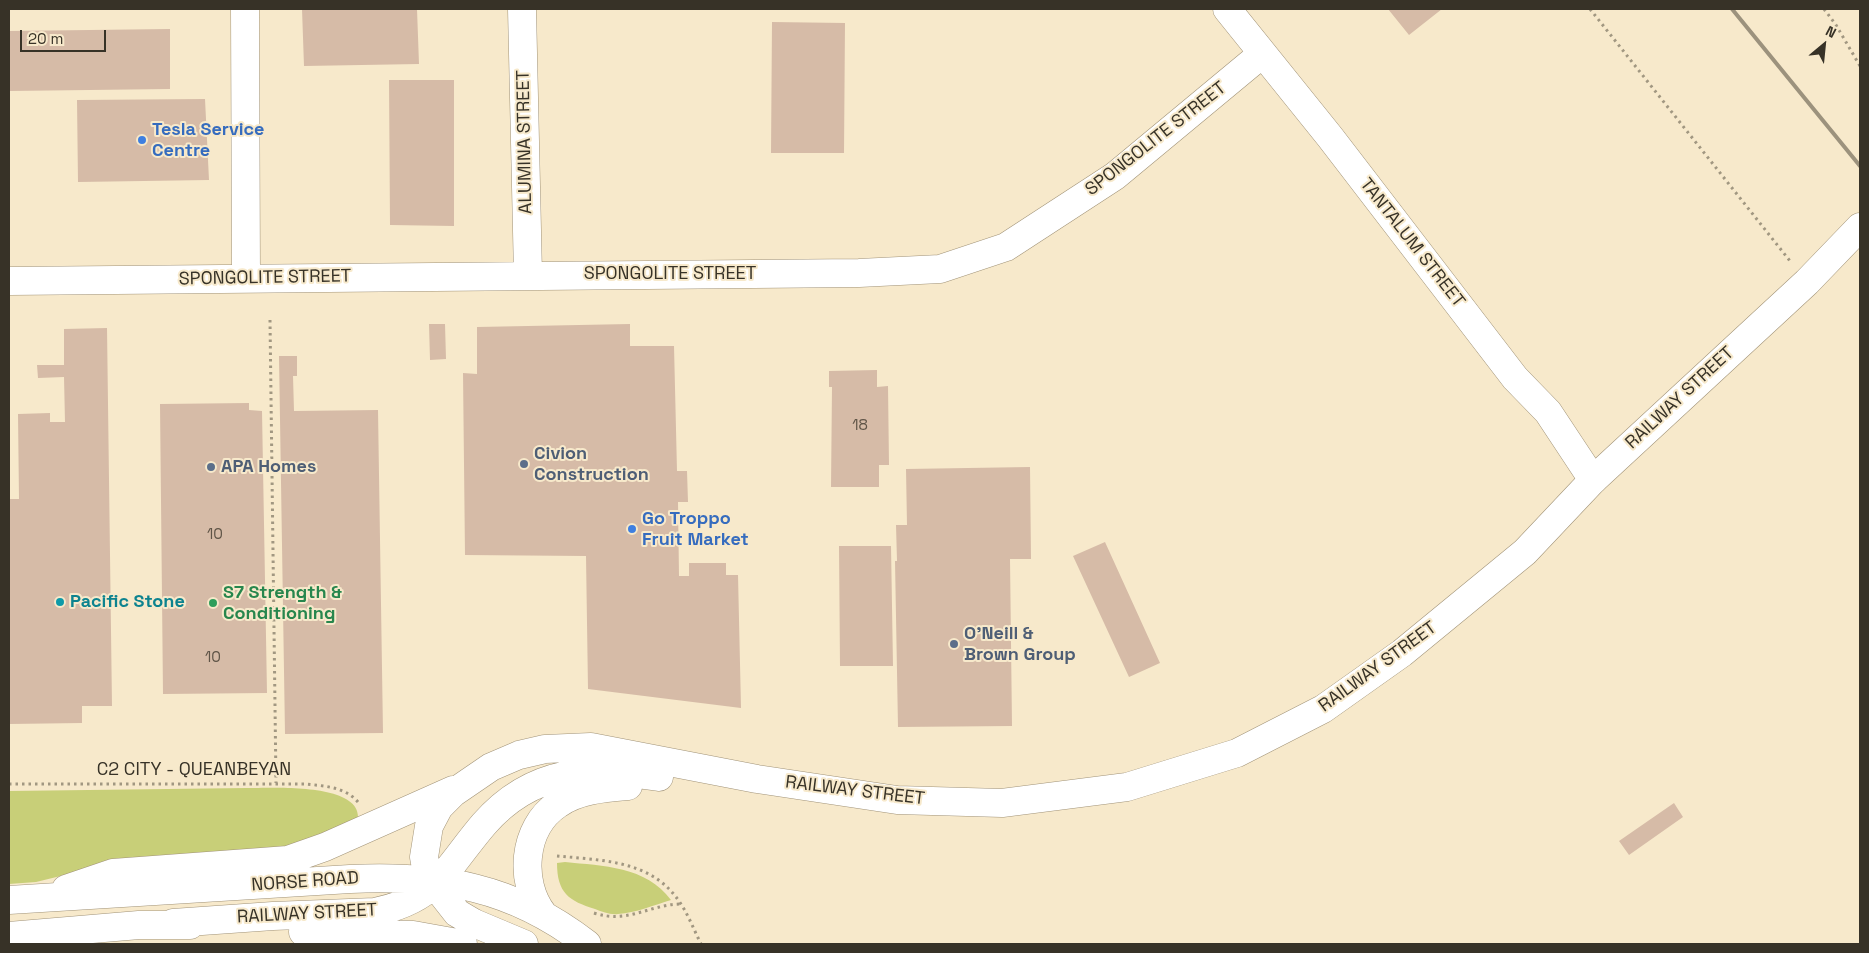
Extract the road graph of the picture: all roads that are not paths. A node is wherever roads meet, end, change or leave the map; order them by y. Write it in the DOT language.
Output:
graph roads {
  1 [pos="245,9"];
  2 [pos="522,9"];
  3 [pos="1226,9"];
  4 [pos="1262,54"];
  5 [pos="1858,229"];
  6 [pos="528,275"];
  7 [pos="246,278"];
  8 [pos="9,281"];
  9 [pos="1593,480"];
  10 [pos="757,779"];
  11 [pos="688,780"];
  12 [pos="463,785"];
  13 [pos="435,881"];
  14 [pos="43,899"];
  15 [pos="9,900"];
  16 [pos="543,914"];
  17 [pos="173,923"];
  18 [pos="9,936"];
  19 [pos="463,944"];
  20 [pos="524,944"];
  21 [pos="587,944"];
  1 -- 7 [label="main road"];
  2 -- 6 [label="main road, ALUMINA STREET"];
  3 -- 4 [label="main road, TANTALUM STREET"];
  4 -- 6 [label="main road, SPONGOLITE STREET"];
  4 -- 9 [label="main road, TANTALUM STREET"];
  5 -- 9 [label="main road, RAILWAY STREET"];
  6 -- 7 [label="main road, SPONGOLITE STREET"];
  7 -- 8 [label="main road, SPONGOLITE STREET"];
  9 -- 10 [label="main road, RAILWAY STREET"];
  10 -- 11 [label="main road, RAILWAY STREET"];
  10 -- 12 [label="main road, RAILWAY STREET"];
  11 -- 13 [label="main road, RAILWAY STREET"];
  11 -- 16 [label="main road, RAILWAY STREET"];
  12 -- 13 [label="main road, RAILWAY STREET"];
  12 -- 14 [label="main road"];
  13 -- 14 [label="main road, NORSE ROAD"];
  13 -- 16 [label="main road, NORSE ROAD"];
  13 -- 17 [label="main road, RAILWAY STREET"];
  13 -- 20 [label="main road, RAILWAY STREET"];
  14 -- 15 [label="main road, NORSE ROAD"];
  16 -- 21 [label="main road, NORSE ROAD"];
  17 -- 18 [label="main road"];
  17 -- 19 [label="main road"];
}
